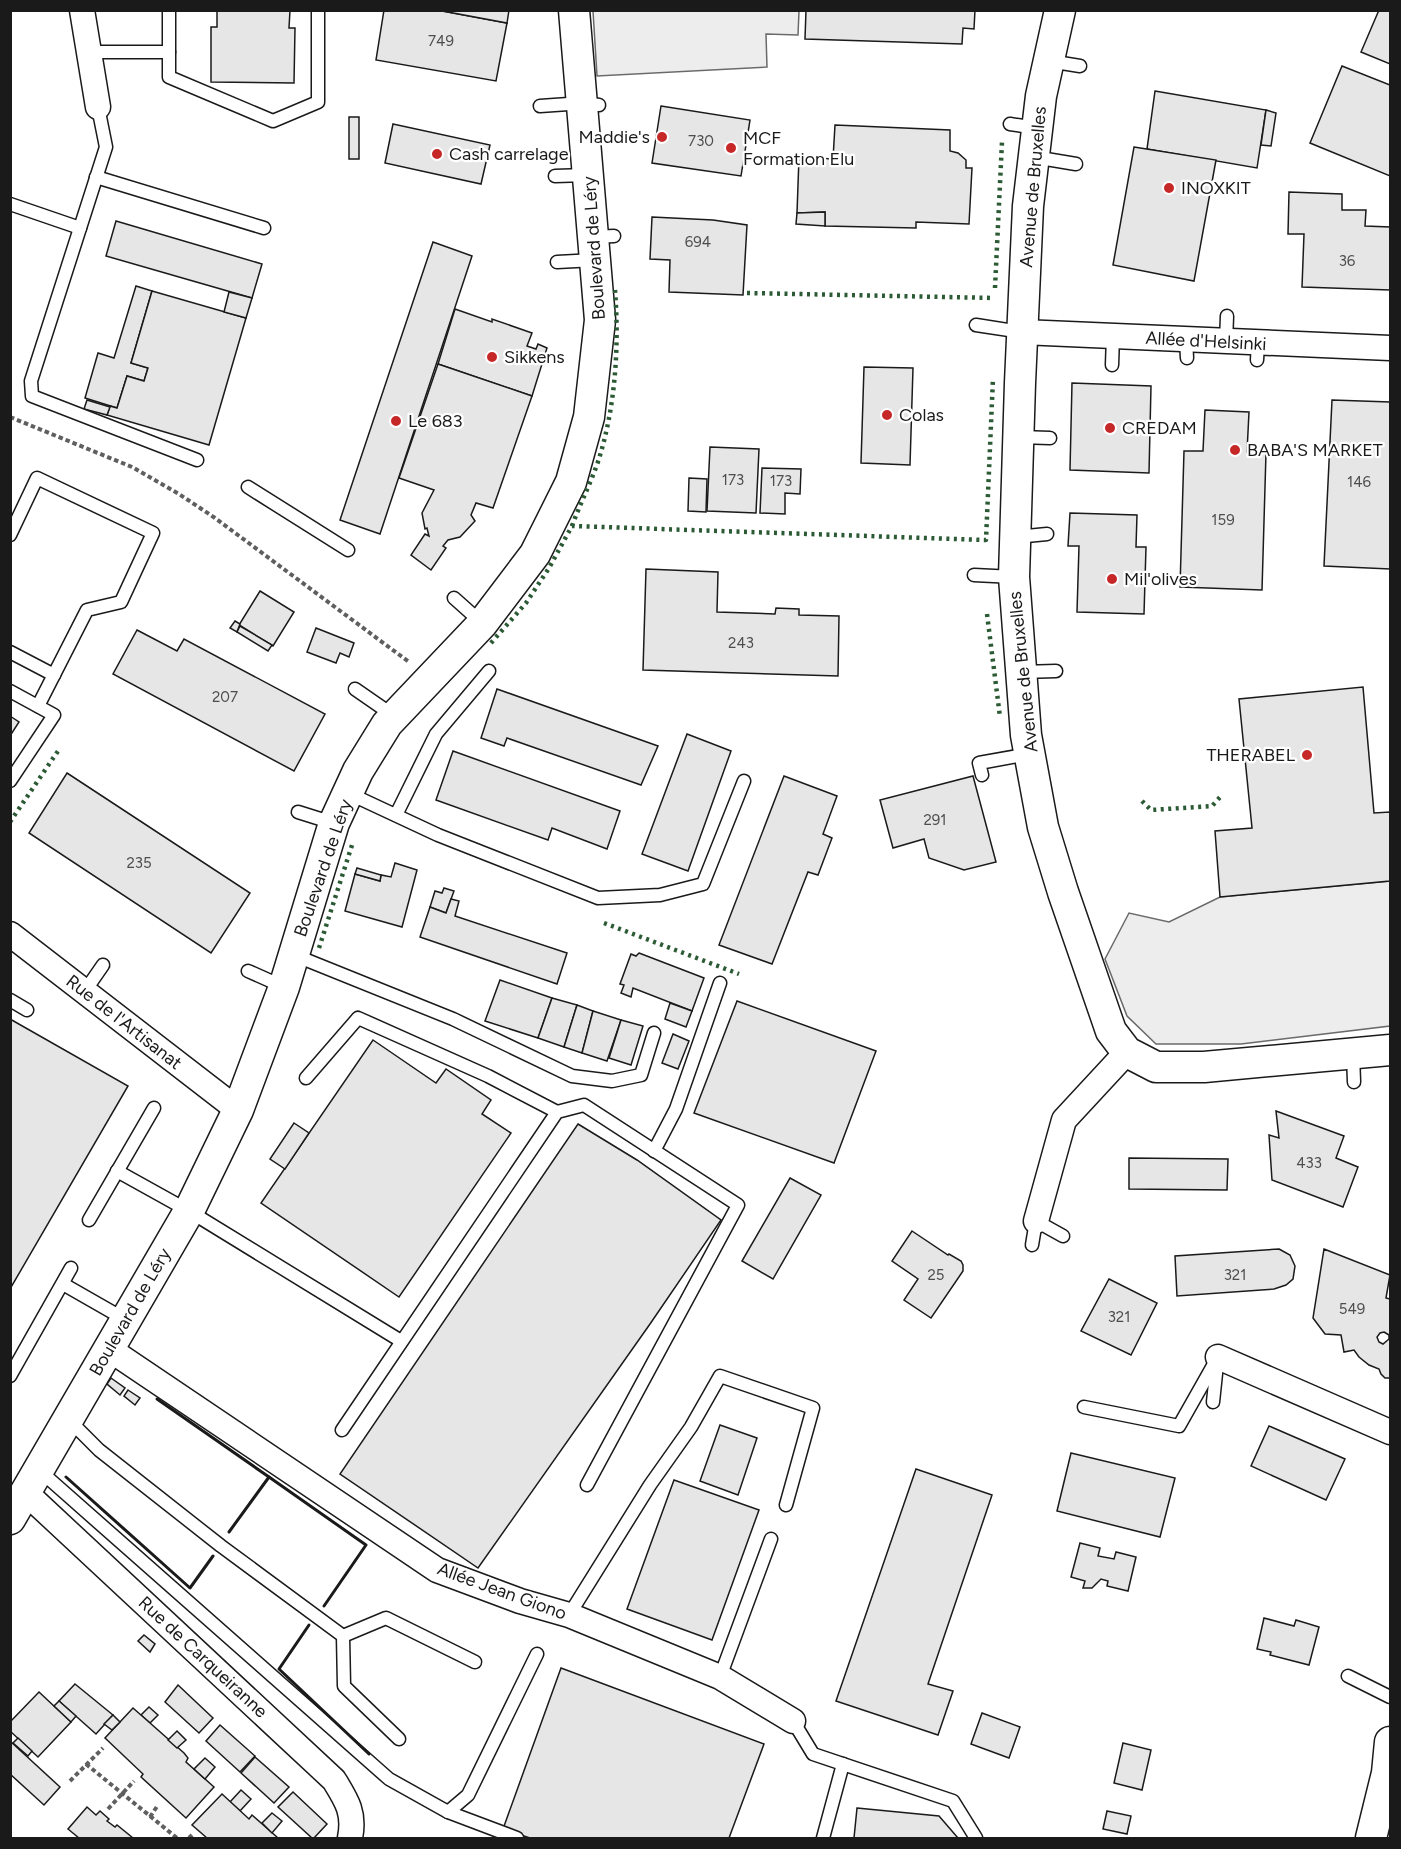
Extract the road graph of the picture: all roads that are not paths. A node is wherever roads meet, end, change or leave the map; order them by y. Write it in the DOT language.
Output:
graph roads {
  1 [pos="82,10"];
  2 [pos="170,10"];
  3 [pos="318,10"];
  4 [pos="574,10"];
  5 [pos="1060,10"];
  6 [pos="89,52"];
  7 [pos="169,52"];
  8 [pos="1049,61"];
  9 [pos="1080,66"];
  10 [pos="591,104"];
  11 [pos="540,106"];
  12 [pos="99,107"];
  13 [pos="1027,137"];
  14 [pos="1076,164"];
  15 [pos="590,175"];
  16 [pos="555,176"];
  17 [pos="96,177"];
  18 [pos="10,204"];
  19 [pos="80,228"];
  20 [pos="264,228"];
  21 [pos="602,244"];
  22 [pos="557,262"];
  23 [pos="1227,316"];
  24 [pos="976,325"];
  25 [pos="1022,332"];
  26 [pos="1113,336"];
  27 [pos="1226,342"];
  28 [pos="1390,348"];
  29 [pos="1112,365"];
  30 [pos="1018,436"];
  31 [pos="1050,438"];
  32 [pos="197,460"];
  33 [pos="248,487"];
  34 [pos="1047,534"];
  35 [pos="10,535"];
  36 [pos="1015,537"];
  37 [pos="348,550"];
  38 [pos="975,575"];
  39 [pos="1014,577"];
  40 [pos="454,598"];
  41 [pos="482,624"];
  42 [pos="10,652"];
  43 [pos="489,671"];
  44 [pos="1056,671"];
  45 [pos="1021,672"];
  46 [pos="54,675"];
  47 [pos="355,689"];
  48 [pos="10,691"];
  49 [pos="38,706"];
  50 [pos="394,717"];
  51 [pos="1030,754"];
  52 [pos="982,775"];
  53 [pos="10,781"];
  54 [pos="744,782"];
  55 [pos="348,793"];
  56 [pos="298,812"];
  57 [pos="396,815"];
  58 [pos="334,823"];
  59 [pos="10,934"];
  60 [pos="294,955"];
  61 [pos="103,965"];
  62 [pos="248,971"];
  63 [pos="720,983"];
  64 [pos="284,987"];
  65 [pos="85,991"];
  66 [pos="10,1000"];
  67 [pos="27,1010"];
  68 [pos="654,1034"];
  69 [pos="1390,1050"];
  70 [pos="1127,1052"];
  71 [pos="306,1078"];
  72 [pos="154,1108"];
  73 [pos="238,1110"];
  74 [pos="557,1112"];
  75 [pos="654,1150"];
  76 [pos="117,1171"];
  77 [pos="189,1211"];
  78 [pos="90,1220"];
  79 [pos="1036,1221"];
  80 [pos="1064,1236"];
  81 [pos="1032,1245"];
  82 [pos="71,1268"];
  83 [pos="63,1284"];
  84 [pos="126,1320"];
  85 [pos="401,1341"];
  86 [pos="109,1349"];
  87 [pos="1218,1357"];
  88 [pos="10,1376"];
  89 [pos="1213,1402"];
  90 [pos="1084,1407"];
  91 [pos="68,1419"];
  92 [pos="342,1430"];
  93 [pos="1390,1431"];
  94 [pos="32,1480"];
  95 [pos="587,1485"];
  96 [pos="786,1505"];
  97 [pos="10,1519"];
  98 [pos="771,1539"];
  99 [pos="569,1615"];
  100 [pos="343,1636"];
  101 [pos="537,1654"];
  102 [pos="474,1662"];
  103 [pos="1348,1676"];
  104 [pos="720,1677"];
  105 [pos="1390,1697"];
  106 [pos="793,1721"];
  107 [pos="399,1739"];
  108 [pos="1390,1742"];
  109 [pos="843,1764"];
  110 [pos="448,1812"];
  111 [pos="350,1839"];
  112 [pos="517,1839"];
  113 [pos="823,1839"];
  114 [pos="976,1839"];
  115 [pos="1371,1839"];
  1 -- 6 [label="street"];
  2 -- 7 [label="lane"];
  3 -- 7 [label="lane"];
  4 -- 10 [label="street, Boulevard de Léry"];
  5 -- 8 [label="street, Avenue de Bruxelles"];
  6 -- 7 [label="lane"];
  6 -- 12 [label="street"];
  8 -- 9 [label="lane"];
  8 -- 13 [label="street, Avenue de Bruxelles"];
  10 -- 11 [label="lane"];
  10 -- 15 [label="street, Boulevard de Léry"];
  12 -- 17 [label="lane"];
  13 -- 14 [label="lane"];
  13 -- 25 [label="street, Avenue de Bruxelles"];
  15 -- 16 [label="lane"];
  15 -- 21 [label="street, Boulevard de Léry"];
  17 -- 19 [label="lane"];
  17 -- 20 [label="lane"];
  18 -- 19 [label="lane"];
  19 -- 32 [label="lane"];
  21 -- 22 [label="lane"];
  21 -- 41 [label="street, Boulevard de Léry"];
  23 -- 27 [label="lane"];
  24 -- 25 [label="lane"];
  25 -- 26 [label="street, Allée d'Helsinki"];
  25 -- 30 [label="street, Avenue de Bruxelles"];
  26 -- 27 [label="street, Allée d'Helsinki"];
  26 -- 29 [label="lane"];
  27 -- 28 [label="street, Allée d'Helsinki"];
  30 -- 31 [label="lane"];
  30 -- 36 [label="street, Avenue de Bruxelles"];
  33 -- 37 [label="lane"];
  34 -- 36 [label="lane"];
  35 -- 46 [label="lane"];
  36 -- 39 [label="street, Avenue de Bruxelles"];
  38 -- 39 [label="lane"];
  39 -- 45 [label="street, Avenue de Bruxelles"];
  40 -- 41 [label="lane"];
  41 -- 50 [label="street, Boulevard de Léry"];
  42 -- 46 [label="lane"];
  43 -- 57 [label="lane"];
  44 -- 45 [label="lane"];
  45 -- 51 [label="street, Avenue de Bruxelles"];
  46 -- 49 [label="lane"];
  47 -- 50 [label="lane"];
  48 -- 49 [label="lane"];
  49 -- 53 [label="lane"];
  50 -- 55 [label="street, Boulevard de Léry"];
  51 -- 52 [label="lane"];
  51 -- 70 [label="street, Avenue de Bruxelles"];
  54 -- 57 [label="lane"];
  55 -- 57 [label="lane"];
  55 -- 58 [label="street, Boulevard de Léry"];
  56 -- 58 [label="lane"];
  58 -- 60 [label="street, Boulevard de Léry"];
  59 -- 65 [label="street, Rue de l'Artisanat"];
  60 -- 64 [label="street, Boulevard de Léry"];
  60 -- 68 [label="lane"];
  61 -- 65 [label="lane"];
  62 -- 64 [label="lane"];
  63 -- 75 [label="lane"];
  64 -- 73 [label="street, Boulevard de Léry"];
  65 -- 73 [label="street, Rue de l'Artisanat"];
  66 -- 67 [label="lane"];
  69 -- 70 [label="street, Avenue de Bruxelles"];
  70 -- 79 [label="street"];
  71 -- 74 [label="lane"];
  72 -- 76 [label="lane"];
  73 -- 77 [label="street, Boulevard de Léry"];
  74 -- 75 [label="lane"];
  74 -- 85 [label="lane"];
  75 -- 95 [label="lane"];
  76 -- 77 [label="lane"];
  76 -- 78 [label="lane"];
  77 -- 84 [label="street, Boulevard de Léry"];
  77 -- 85 [label="lane"];
  79 -- 80 [label="lane"];
  79 -- 81 [label="lane"];
  82 -- 83 [label="lane"];
  83 -- 84 [label="lane"];
  83 -- 88 [label="lane"];
  84 -- 86 [label="street, Boulevard de Léry"];
  85 -- 92 [label="lane"];
  86 -- 91 [label="street, Boulevard de Léry"];
  86 -- 99 [label="street, Allée Jean Giono"];
  87 -- 89 [label="lane"];
  87 -- 90 [label="lane"];
  87 -- 93 [label="street"];
  91 -- 94 [label="street, Boulevard de Léry"];
  91 -- 100 [label="lane"];
  94 -- 97 [label="street, Boulevard de Léry"];
  94 -- 110 [label="lane"];
  94 -- 111 [label="street, Rue de Carqueiranne"];
  96 -- 99 [label="lane"];
  98 -- 104 [label="lane"];
  99 -- 104 [label="street, Allée Jean Giono"];
  100 -- 102 [label="lane"];
  100 -- 107 [label="lane"];
  101 -- 110 [label="lane"];
  103 -- 105 [label="lane"];
  104 -- 106 [label="street, Allée Jean Giono"];
  106 -- 109 [label="lane"];
  108 -- 115 [label="street"];
  109 -- 113 [label="lane"];
  109 -- 114 [label="lane"];
  110 -- 112 [label="lane"];
}
